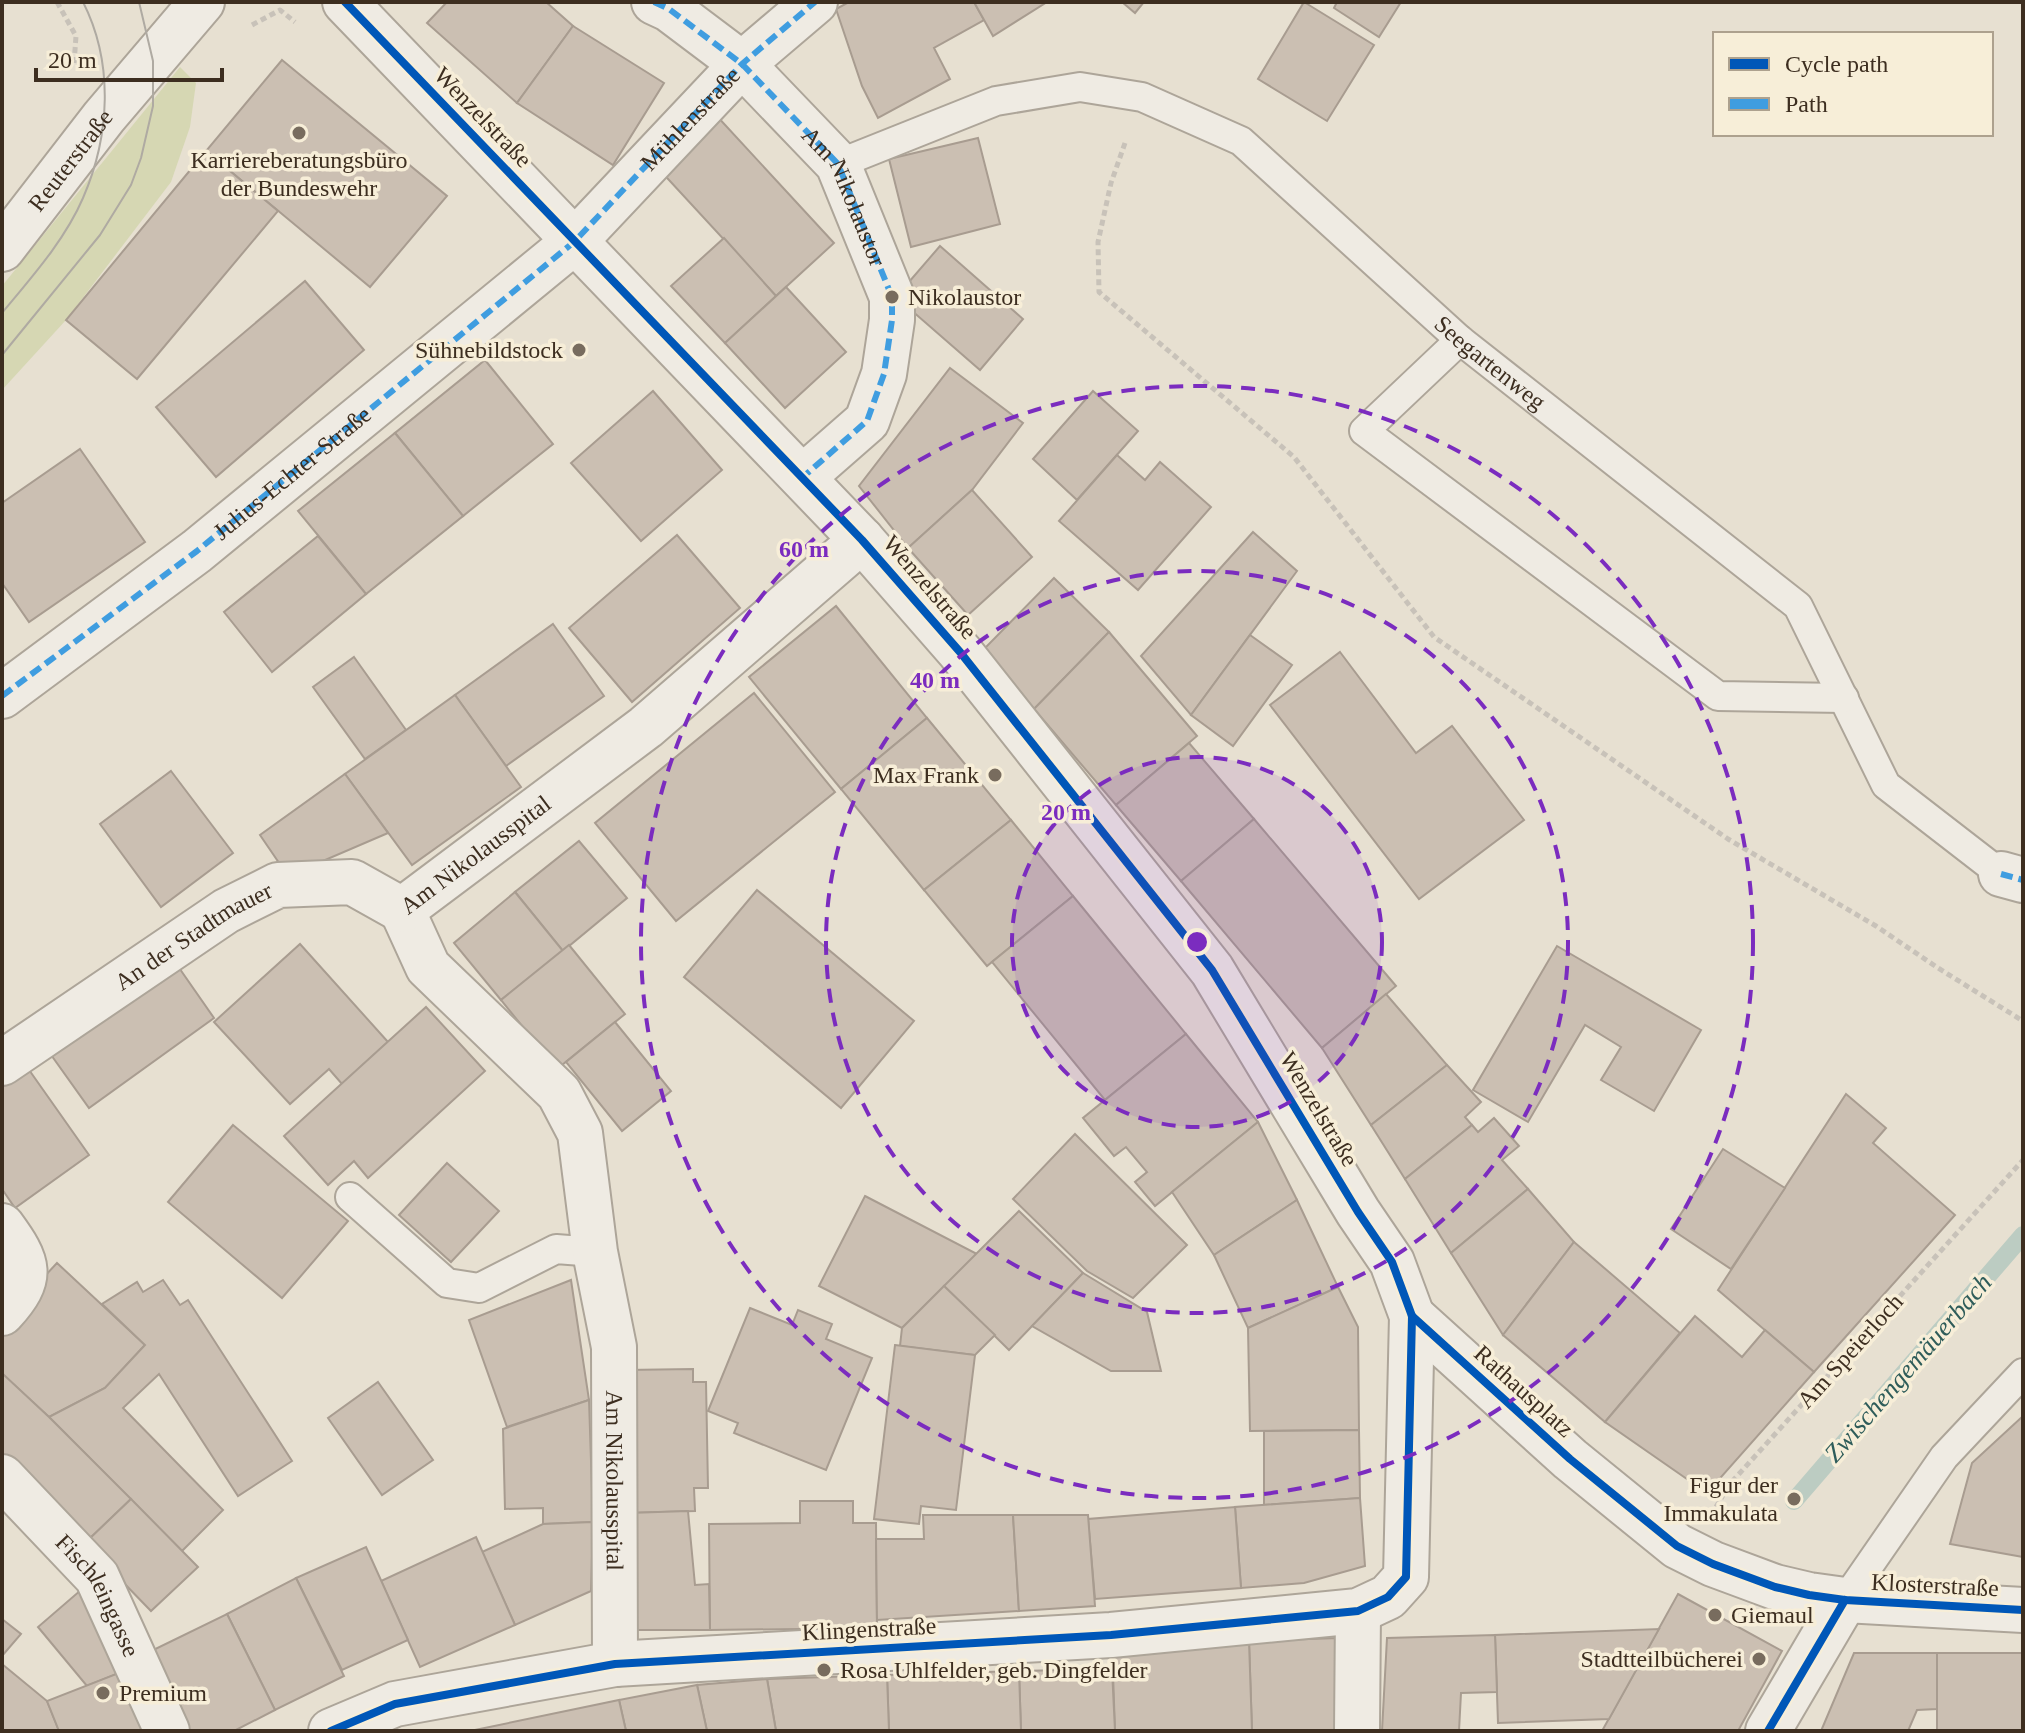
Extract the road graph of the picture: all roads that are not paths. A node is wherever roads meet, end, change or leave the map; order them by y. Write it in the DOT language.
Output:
graph roads {
  1 [pos="202,2"];
  2 [pos="345,2"];
  3 [pos="654,2"];
  4 [pos="815,2"];
  5 [pos="742,64"];
  6 [pos="838,164"];
  7 [pos="574,242"];
  8 [pos="2,249"];
  9 [pos="1460,340"];
  10 [pos="803,477"];
  11 [pos="862,540"];
  12 [pos="2,696"];
  13 [pos="1844,698"];
  14 [pos="2012,877"];
  15 [pos="402,910"];
  16 [pos="2,1063"];
  17 [pos="350,1197"];
  18 [pos="2,1226"];
  19 [pos="595,1252"];
  20 [pos="2,1313"];
  21 [pos="1412,1316"];
  22 [pos="2023,1373"];
  23 [pos="2,1477"];
  24 [pos="1845,1600"];
  25 [pos="2023,1610"];
  26 [pos="1358,1611"];
  27 [pos="615,1664"];
  28 [pos="167,1731"];
  29 [pos="331,1731"];
  30 [pos="1357,1731"];
  31 [pos="1768,1731"];
  1 -- 8 [label="street, Reuterstraße"];
  2 -- 7 [label="street, Wenzelstraße"];
  3 -- 5 [label="street, Am Nikolaustor"];
  4 -- 5 [label="street, Mühlenstraße"];
  5 -- 6 [label="street, Am Nikolaustor"];
  5 -- 7 [label="street, Mühlenstraße"];
  6 -- 9 [label="lane, Seegartenweg"];
  6 -- 10 [label="street, Am Nikolaustor"];
  7 -- 10 [label="street, Wenzelstraße"];
  7 -- 12 [label="street, Julius-Echter-Straße"];
  9 -- 13 [label="lane, Seegartenweg"];
  9 -- 13 [label="lane"];
  10 -- 11 [label="street, Wenzelstraße"];
  11 -- 15 [label="street, Am Nikolausspital"];
  11 -- 21 [label="street, Wenzelstraße"];
  13 -- 14 [label="lane, Seegartenweg"];
  15 -- 16 [label="street, An der Stadtmauer"];
  15 -- 19 [label="street, Am Nikolausspital"];
  17 -- 19 [label="lane"];
  18 -- 20 [label="street"];
  19 -- 27 [label="street, Am Nikolausspital"];
  21 -- 24 [label="street, Rathausplatz"];
  21 -- 26 [label="street, Klingenstraße"];
  22 -- 24 [label="lane"];
  23 -- 28 [label="street, Fischleingasse"];
  24 -- 25 [label="street, Klosterstraße"];
  24 -- 31 [label="street"];
  26 -- 27 [label="street, Klingenstraße"];
  26 -- 30 [label="street"];
  27 -- 29 [label="street, Klingenstraße"];
}
